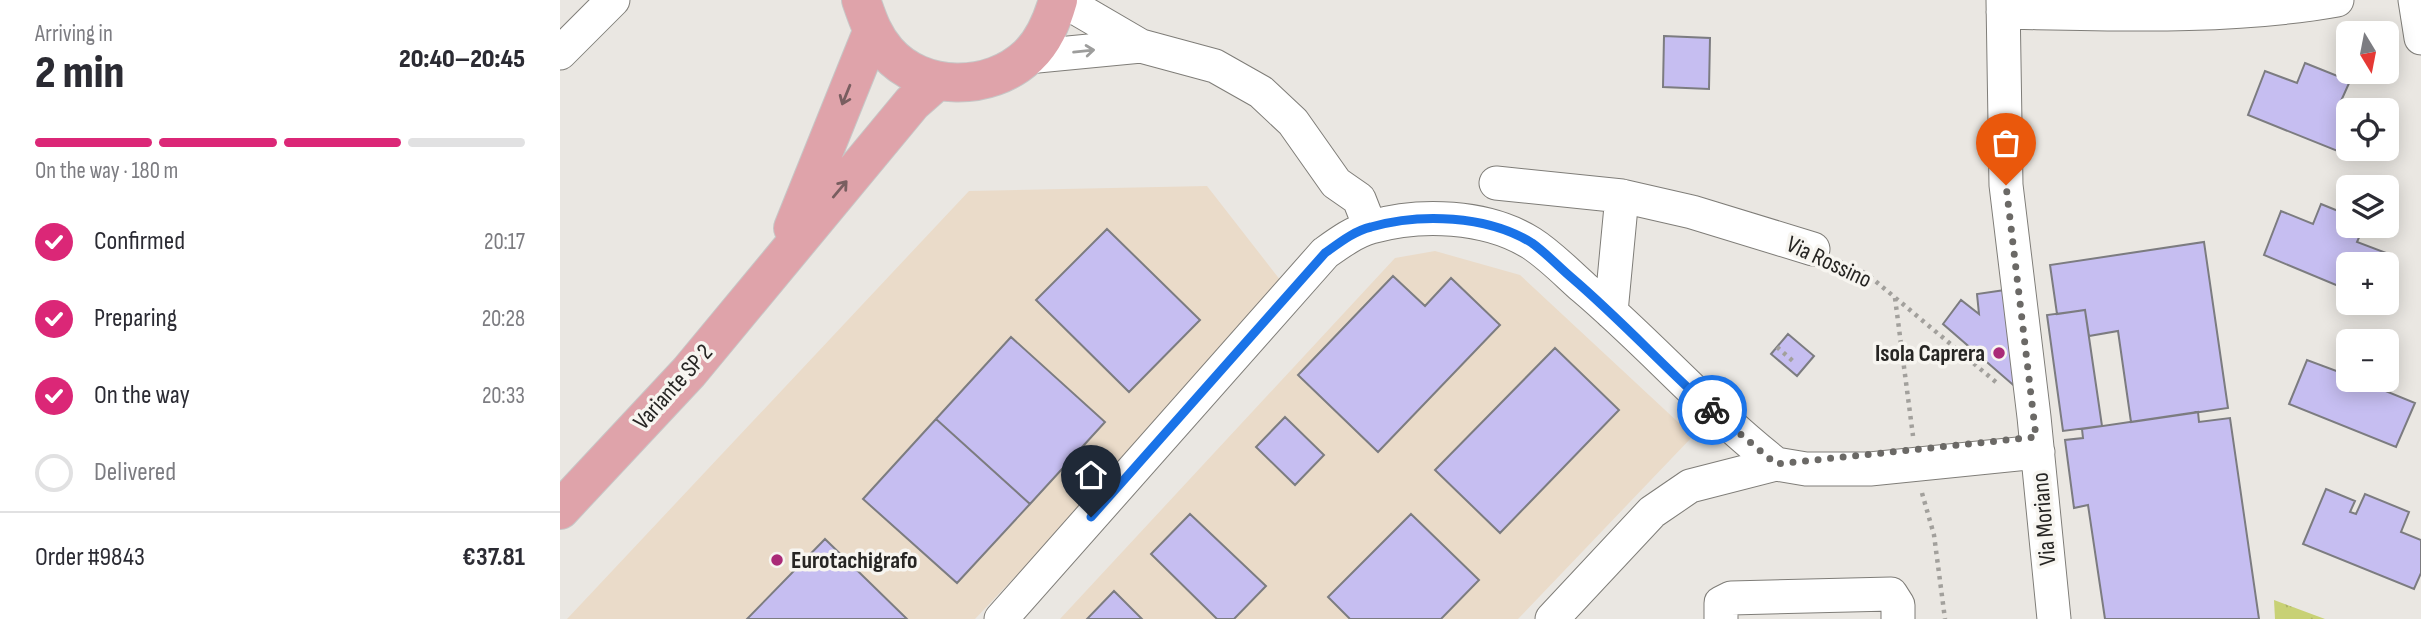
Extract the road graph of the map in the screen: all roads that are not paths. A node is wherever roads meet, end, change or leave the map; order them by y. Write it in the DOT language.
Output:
graph roads {
  1 [pos="613,0"];
  2 [pos="1060,0"];
  3 [pos="2337,0"];
  4 [pos="2414,0"];
  5 [pos="2229,5"];
  6 [pos="2003,6"];
  7 [pos="866,16"];
  8 [pos="2421,37"];
  9 [pos="1141,46"];
  10 [pos="560,53"];
  11 [pos="1027,57"];
  12 [pos="937,81"];
  13 [pos="1496,183"];
  14 [pos="1622,196"];
  15 [pos="1366,229"];
  16 [pos="1813,249"];
  17 [pos="781,260"];
  18 [pos="1611,312"];
  19 [pos="2036,435"];
  20 [pos="1776,464"];
  21 [pos="560,510"];
  22 [pos="1001,619"];
  23 [pos="1552,619"];
  24 [pos="1721,619"];
  25 [pos="1898,619"];
  26 [pos="2053,619"];
  1 -- 10 [label="street"];
  2 -- 9 [label="street"];
  2 -- 11 [label="main road, Variante SP 2"];
  3 -- 5 [label="street"];
  4 -- 8 [label="street"];
  5 -- 6 [label="street"];
  6 -- 19 [label="street, Via Moriano"];
  7 -- 12 [label="main road, Variante SP 2"];
  7 -- 17 [label="main road, Variante SP 2, one-way"];
  11 -- 9 [label="street, one-way"];
  9 -- 15 [label="street"];
  11 -- 12 [label="main road, Variante SP 2"];
  17 -- 12 [label="main road, Variante SP 2, one-way"];
  13 -- 14 [label="street, Via Rossino"];
  14 -- 16 [label="street, Via Rossino"];
  14 -- 18 [label="street"];
  15 -- 18 [label="street"];
  15 -- 22 [label="street"];
  17 -- 21 [label="main road, Variante SP 2"];
  18 -- 20 [label="street"];
  19 -- 20 [label="street"];
  19 -- 26 [label="street, Via Moriano"];
  20 -- 23 [label="street"];
  24 -- 25 [label="street"];
}
